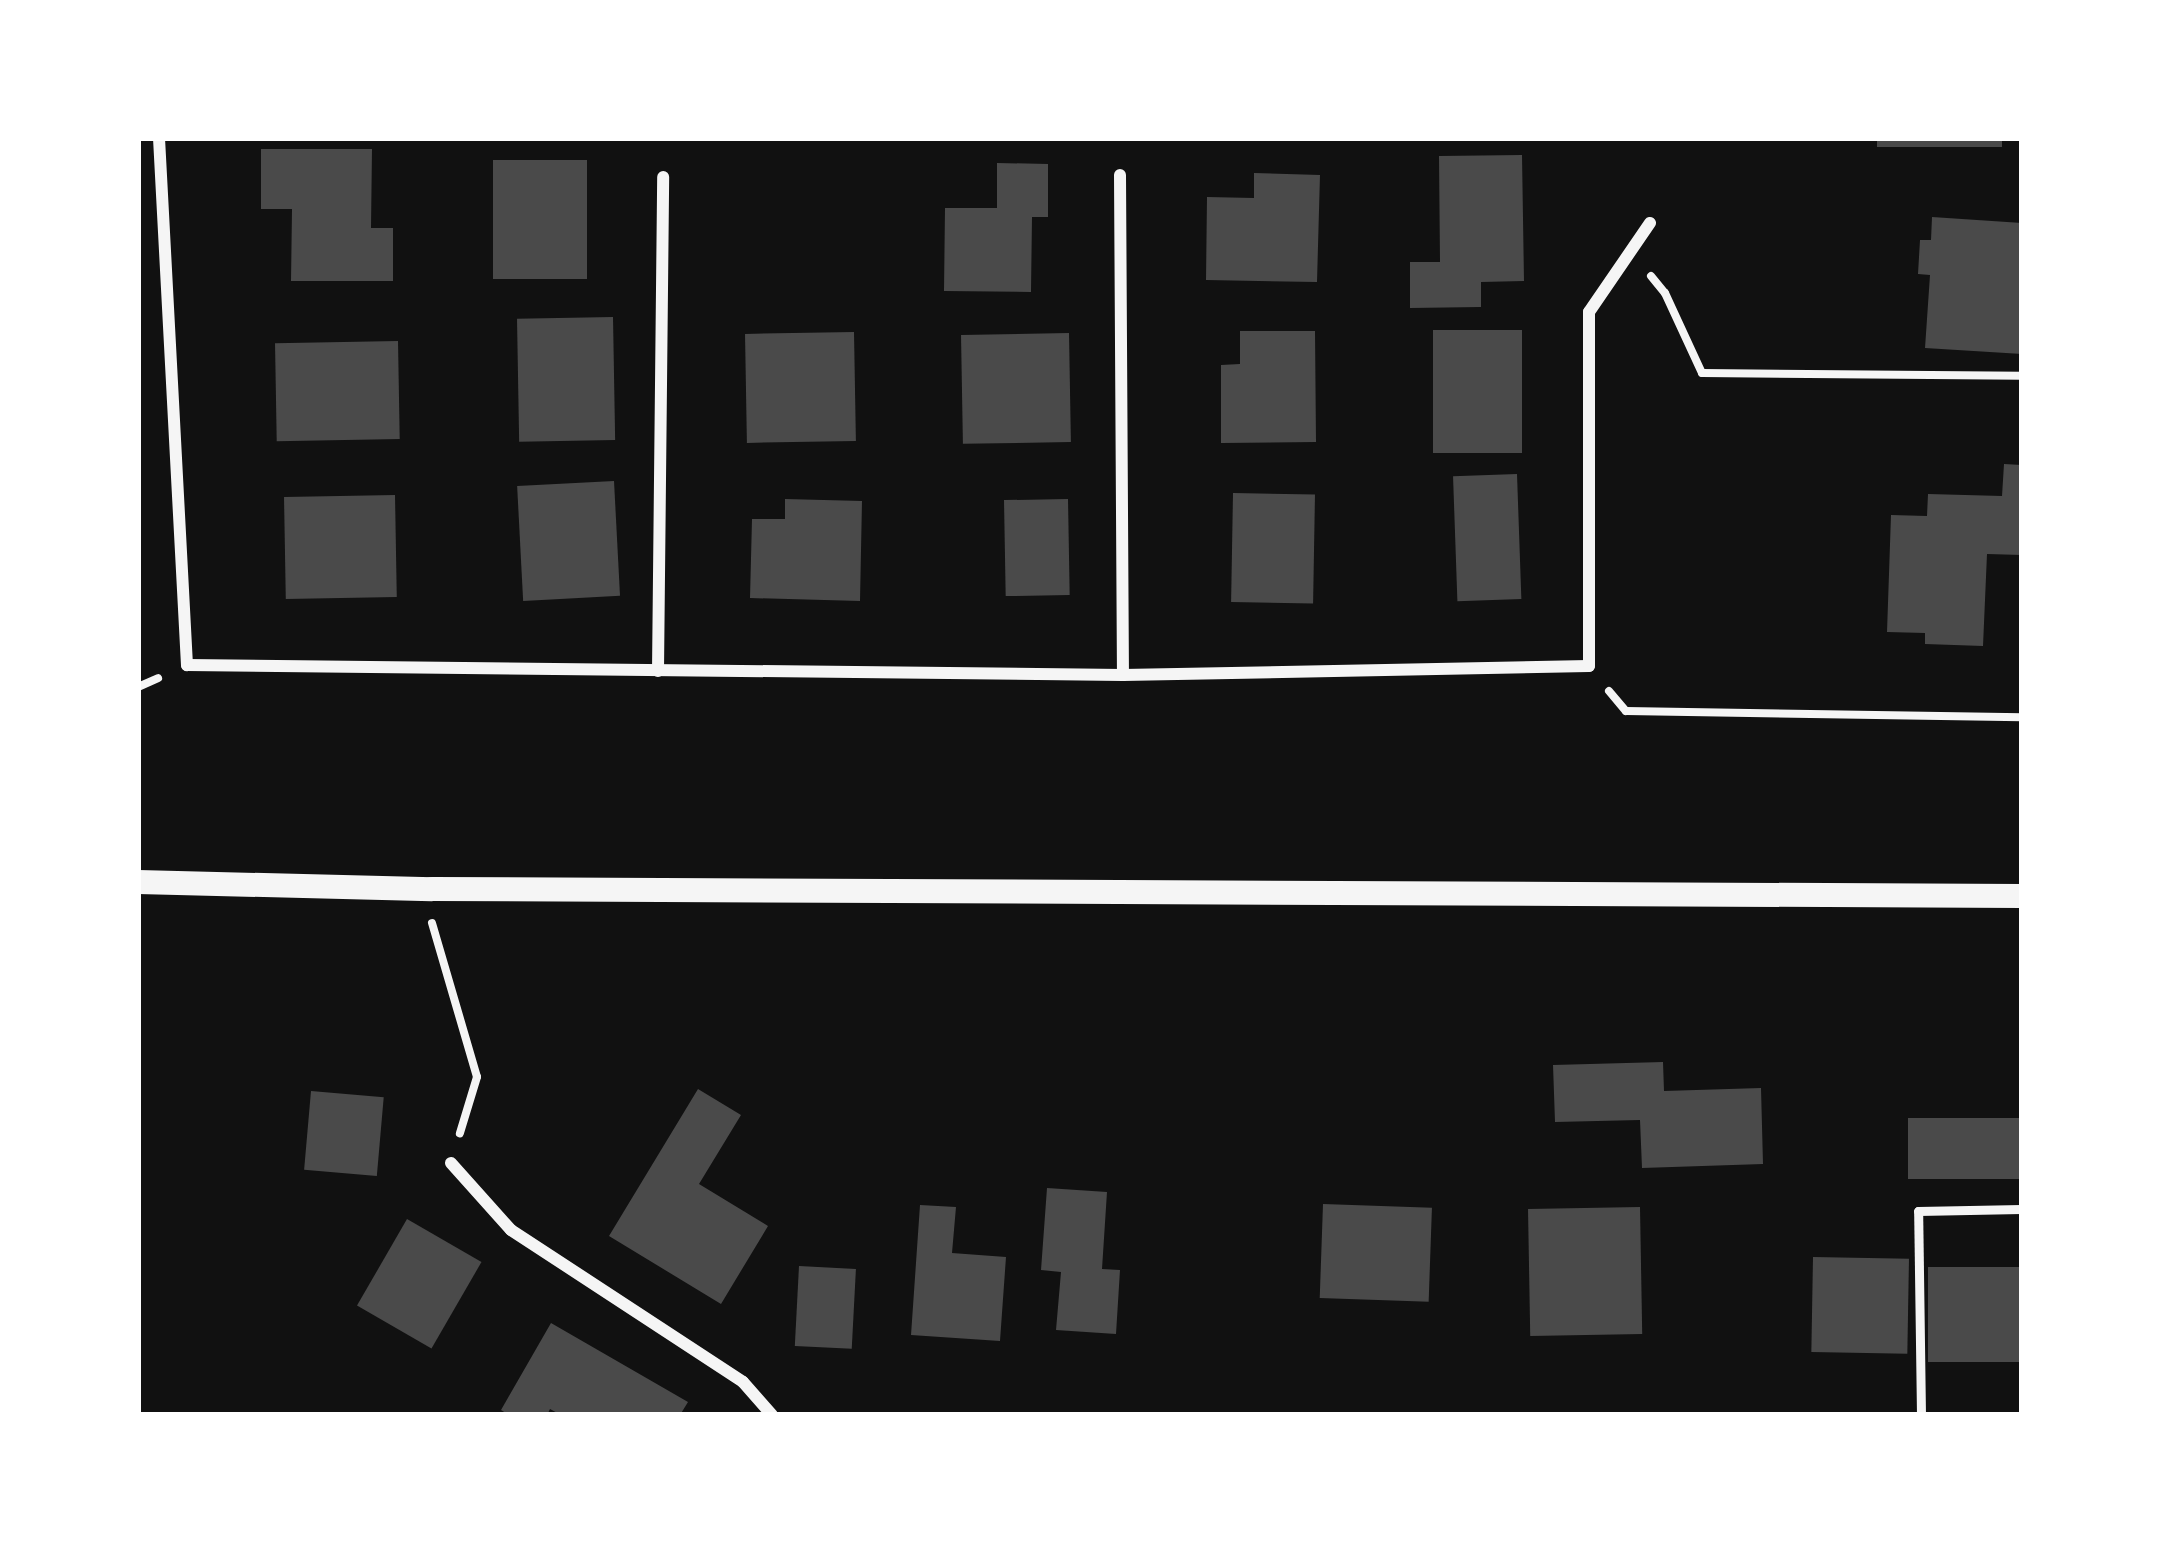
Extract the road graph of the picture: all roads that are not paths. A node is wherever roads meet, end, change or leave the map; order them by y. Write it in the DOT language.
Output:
graph roads {
  1 [pos="159,138"];
  2 [pos="1120,175"];
  3 [pos="663,177"];
  4 [pos="1650,223"];
  5 [pos="658,671"];
  6 [pos="1123,675"];
  7 [pos="138,882"];
  8 [pos="2022,896"];
  9 [pos="451,1163"];
  10 [pos="2021,1209"];
  11 [pos="772,1415"];
  12 [pos="1921,1415"];
  1 -- 5 [label="street"];
  2 -- 6 [label="street"];
  3 -- 5 [label="street"];
  4 -- 6 [label="street"];
  5 -- 6 [label="street"];
  7 -- 8 [label="main road"];
  9 -- 11 [label="street"];
  10 -- 12 [label="lane"];
}
